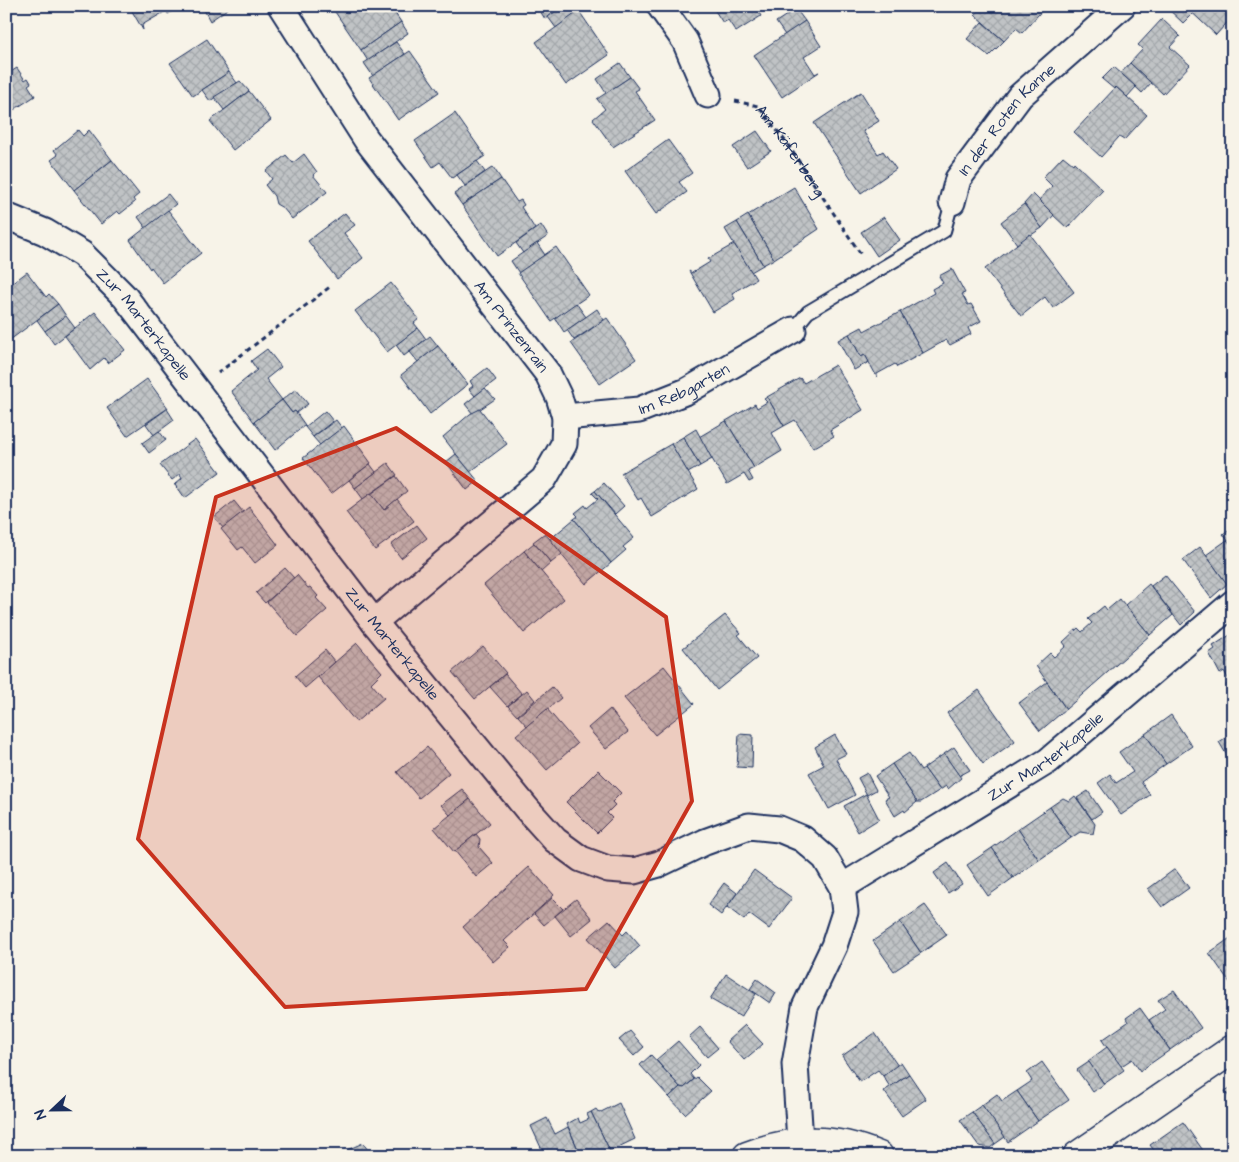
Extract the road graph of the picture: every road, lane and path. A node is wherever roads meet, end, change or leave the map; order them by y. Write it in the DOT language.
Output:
graph roads {
  1 [pos="280,6"];
  2 [pos="660,6"];
  3 [pos="1122,6"];
  4 [pos="708,95"];
  5 [pos="952,202"];
  6 [pos="6,216"];
  7 [pos="874,273"];
  8 [pos="332,286"];
  9 [pos="794,330"];
  10 [pos="197,388"];
  11 [pos="565,417"];
  12 [pos="1233,603"];
  13 [pos="374,622"];
  14 [pos="842,887"];
  15 [pos="1233,1050"];
  16 [pos="800,1141"];
  17 [pos="747,1156"];
  18 [pos="879,1156"];
  19 [pos="1078,1156"];
  1 -- 11 [label="street, Am Prinzenrain"];
  2 -- 4 [label="street"];
  3 -- 5 [label="street, In der Roten Kanne"];
  4 -- 7 [label="path, Am Käferberg"];
  5 -- 7 [label="lane, In der Roten Kanne"];
  6 -- 10 [label="street, Zur Marterkapelle"];
  7 -- 9 [label="lane, In der Roten Kanne"];
  8 -- 10 [label="path"];
  9 -- 11 [label="street, Im Rebgarten"];
  10 -- 13 [label="street, Zur Marterkapelle"];
  11 -- 13 [label="street, Am Prinzenrain"];
  12 -- 14 [label="street, Zur Marterkapelle"];
  13 -- 14 [label="street, Zur Marterkapelle"];
  14 -- 16 [label="street, Zur Marterkapelle"];
  15 -- 19 [label="street"];
  16 -- 17 [label="street"];
  16 -- 18 [label="street"];
}
